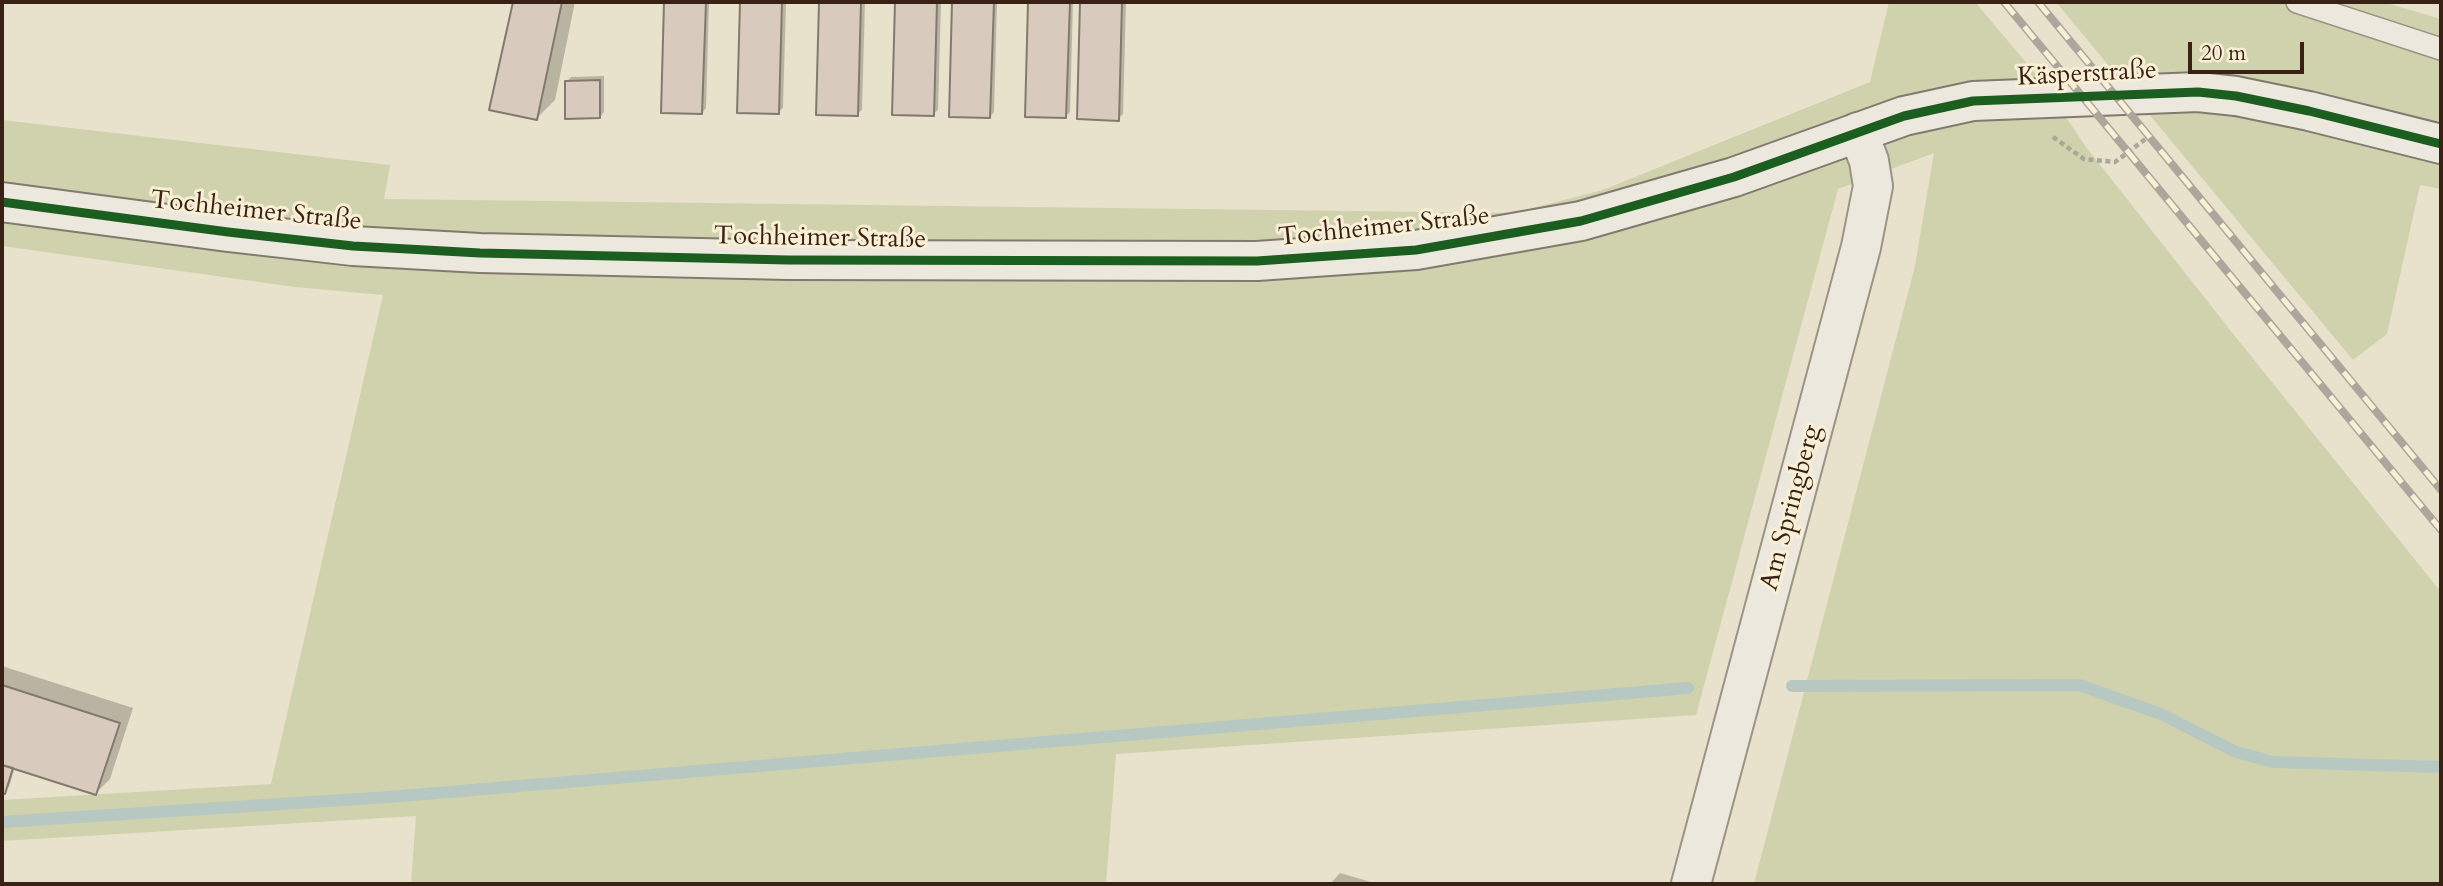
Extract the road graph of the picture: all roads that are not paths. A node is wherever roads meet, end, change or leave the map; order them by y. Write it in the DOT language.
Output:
graph roads {
  1 [pos="2297,2"];
  2 [pos="2441,49"];
  3 [pos="1858,132"];
  4 [pos="2441,144"];
  5 [pos="2,202"];
  6 [pos="1636,207"];
  7 [pos="1691,884"];
  1 -- 2 [label="lane"];
  3 -- 4 [label="main road, Käsperstraße"];
  3 -- 6 [label="main road, Käsperstraße"];
  3 -- 7 [label="main road, Am Springberg"];
  5 -- 6 [label="main road, Tochheimer Straße"];
}
